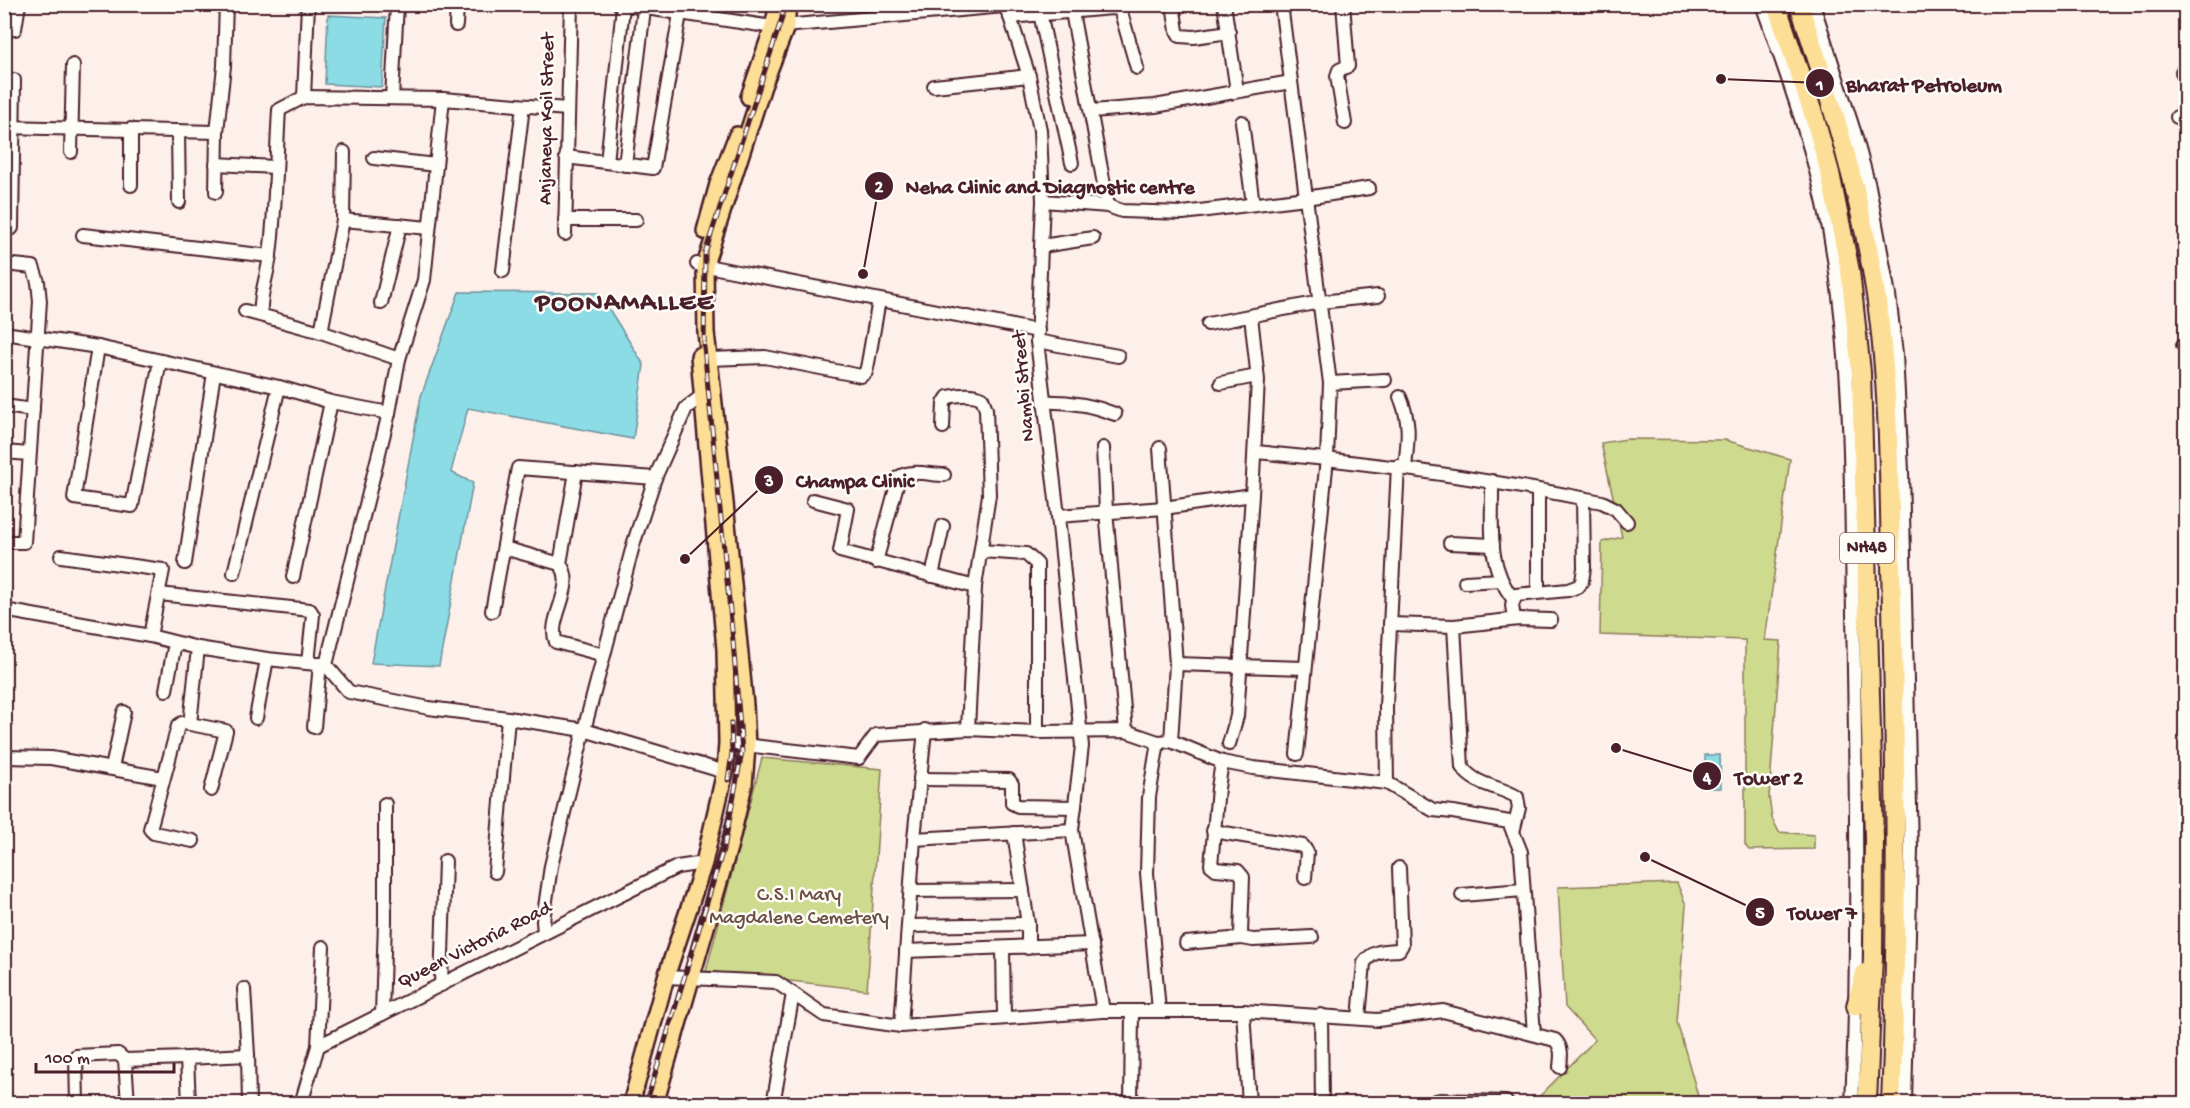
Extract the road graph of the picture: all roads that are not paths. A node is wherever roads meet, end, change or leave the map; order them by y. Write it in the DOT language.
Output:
graph roads {
  1 [pos="19,4"];
  2 [pos="226,4"];
  3 [pos="308,4"];
  4 [pos="397,4"];
  5 [pos="457,4"];
  6 [pos="571,4"];
  7 [pos="778,4"];
  8 [pos="788,4"];
  9 [pos="1173,4"];
  10 [pos="1224,4"];
  11 [pos="1281,4"];
  12 [pos="1343,4"];
  13 [pos="1762,4"];
  14 [pos="1776,4"];
  15 [pos="1799,4"];
  16 [pos="1813,4"];
  17 [pos="621,5"];
  18 [pos="644,9"];
  19 [pos="1006,9"];
  20 [pos="1039,10"];
  21 [pos="688,11"];
  22 [pos="1072,12"];
  23 [pos="456,26"];
  24 [pos="779,27"];
  25 [pos="4,30"];
  26 [pos="1229,32"];
  27 [pos="73,65"];
  28 [pos="1137,68"];
  29 [pos="1029,76"];
  30 [pos="14,80"];
  31 [pos="1291,82"];
  32 [pos="934,86"];
  33 [pos="1237,91"];
  34 [pos="304,96"];
  35 [pos="392,98"];
  36 [pos="443,99"];
  37 [pos="523,105"];
  38 [pos="567,109"];
  39 [pos="1092,111"];
  40 [pos="1242,122"];
  41 [pos="1344,123"];
  42 [pos="9,127"];
  43 [pos="72,127"];
  44 [pos="130,129"];
  45 [pos="178,131"];
  46 [pos="217,132"];
  47 [pos="71,152"];
  48 [pos="344,152"];
  49 [pos="566,157"];
  50 [pos="374,158"];
  51 [pos="607,162"];
  52 [pos="1072,163"];
  53 [pos="216,164"];
  54 [pos="436,165"];
  55 [pos="625,165"];
  56 [pos="275,167"];
  57 [pos="131,185"];
  58 [pos="1369,188"];
  59 [pos="9,189"];
  60 [pos="216,192"];
  61 [pos="1306,198"];
  62 [pos="1043,201"];
  63 [pos="178,202"];
  64 [pos="1253,204"];
  65 [pos="1108,206"];
  66 [pos="343,220"];
  67 [pos="565,220"];
  68 [pos="636,220"];
  69 [pos="400,225"];
  70 [pos="4,228"];
  71 [pos="429,228"];
  72 [pos="565,234"];
  73 [pos="83,235"];
  74 [pos="1093,238"];
  75 [pos="1042,246"];
  76 [pos="270,256"];
  77 [pos="4,264"];
  78 [pos="701,264"];
  79 [pos="503,271"];
  80 [pos="1378,296"];
  81 [pos="879,300"];
  82 [pos="1320,302"];
  83 [pos="381,303"];
  84 [pos="245,311"];
  85 [pos="261,315"];
  86 [pos="1251,316"];
  87 [pos="1208,324"];
  88 [pos="321,332"];
  89 [pos="4,333"];
  90 [pos="1037,336"];
  91 [pos="36,337"];
  92 [pos="98,346"];
  93 [pos="1118,356"];
  94 [pos="399,359"];
  95 [pos="709,359"];
  96 [pos="160,362"];
  97 [pos="214,374"];
  98 [pos="1257,376"];
  99 [pos="1385,380"];
  100 [pos="1221,382"];
  101 [pos="1330,383"];
  102 [pos="279,387"];
  103 [pos="709,394"];
  104 [pos="1400,397"];
  105 [pos="331,402"];
  106 [pos="1044,402"];
  107 [pos="4,406"];
  108 [pos="33,410"];
  109 [pos="389,413"];
  110 [pos="1115,414"];
  111 [pos="943,427"];
  112 [pos="1103,448"];
  113 [pos="1160,448"];
  114 [pos="4,452"];
  115 [pos="1254,452"];
  116 [pos="29,454"];
  117 [pos="1327,458"];
  118 [pos="1402,467"];
  119 [pos="576,472"];
  120 [pos="944,476"];
  121 [pos="655,478"];
  122 [pos="1492,481"];
  123 [pos="1538,490"];
  124 [pos="1252,495"];
  125 [pos="1583,498"];
  126 [pos="813,500"];
  127 [pos="1164,508"];
  128 [pos="1106,511"];
  129 [pos="1058,516"];
  130 [pos="1627,522"];
  131 [pos="943,526"];
  132 [pos="4,542"];
  133 [pos="1450,543"];
  134 [pos="1493,545"];
  135 [pos="504,548"];
  136 [pos="981,551"];
  137 [pos="61,556"];
  138 [pos="876,562"];
  139 [pos="185,563"];
  140 [pos="560,564"];
  141 [pos="234,573"];
  142 [pos="932,576"];
  143 [pos="293,577"];
  144 [pos="1501,580"];
  145 [pos="1465,582"];
  146 [pos="975,587"];
  147 [pos="1538,592"];
  148 [pos="159,594"];
  149 [pos="1513,598"];
  150 [pos="4,610"];
  151 [pos="492,611"];
  152 [pos="1514,619"];
  153 [pos="1551,620"];
  154 [pos="1390,624"];
  155 [pos="1454,626"];
  156 [pos="150,636"];
  157 [pos="175,643"];
  158 [pos="198,648"];
  159 [pos="604,655"];
  160 [pos="267,659"];
  161 [pos="318,664"];
  162 [pos="1176,664"];
  163 [pos="1241,665"];
  164 [pos="1305,668"];
  165 [pos="166,690"];
  166 [pos="1908,710"];
  167 [pos="124,712"];
  168 [pos="256,718"];
  169 [pos="508,718"];
  170 [pos="190,724"];
  171 [pos="314,727"];
  172 [pos="968,729"];
  173 [pos="584,730"];
  174 [pos="925,730"];
  175 [pos="1126,731"];
  176 [pos="1037,732"];
  177 [pos="1079,732"];
  178 [pos="1171,741"];
  179 [pos="1158,742"];
  180 [pos="727,743"];
  181 [pos="1229,744"];
  182 [pos="747,747"];
  183 [pos="1298,754"];
  184 [pos="4,757"];
  185 [pos="1222,762"];
  186 [pos="112,768"];
  187 [pos="725,772"];
  188 [pos="163,778"];
  189 [pos="920,778"];
  190 [pos="1387,783"];
  191 [pos="211,790"];
  192 [pos="1896,796"];
  193 [pos="385,804"];
  194 [pos="1075,807"];
  195 [pos="1072,830"];
  196 [pos="1213,831"];
  197 [pos="1014,833"];
  198 [pos="1513,833"];
  199 [pos="914,839"];
  200 [pos="193,841"];
  201 [pos="445,861"];
  202 [pos="704,862"];
  203 [pos="1399,868"];
  204 [pos="495,872"];
  205 [pos="1305,878"];
  206 [pos="1023,890"];
  207 [pos="1523,890"];
  208 [pos="910,891"];
  209 [pos="1462,895"];
  210 [pos="1028,924"];
  211 [pos="908,926"];
  212 [pos="1873,927"];
  213 [pos="544,933"];
  214 [pos="1312,937"];
  215 [pos="1242,938"];
  216 [pos="1092,944"];
  217 [pos="1186,944"];
  218 [pos="323,947"];
  219 [pos="1003,948"];
  220 [pos="1028,948"];
  221 [pos="906,951"];
  222 [pos="666,977"];
  223 [pos="691,977"];
  224 [pos="441,985"];
  225 [pos="244,989"];
  226 [pos="793,994"];
  227 [pos="1856,1006"];
  228 [pos="1103,1011"];
  229 [pos="1132,1011"];
  230 [pos="1159,1011"];
  231 [pos="1243,1011"];
  232 [pos="382,1014"];
  233 [pos="1321,1016"];
  234 [pos="1004,1017"];
  235 [pos="1359,1018"];
  236 [pos="901,1026"];
  237 [pos="1534,1034"];
  238 [pos="318,1046"];
  239 [pos="248,1055"];
  240 [pos="187,1058"];
  241 [pos="125,1060"];
  242 [pos="1560,1067"];
  243 [pos="1506,1102"];
  244 [pos="77,1104"];
  245 [pos="128,1104"];
  246 [pos="189,1104"];
  247 [pos="249,1104"];
  248 [pos="301,1104"];
  249 [pos="631,1104"];
  250 [pos="655,1104"];
  251 [pos="773,1104"];
  252 [pos="1131,1104"];
  253 [pos="1249,1104"];
  254 [pos="1322,1104"];
  255 [pos="1434,1104"];
  256 [pos="1852,1104"];
  257 [pos="1868,1104"];
  258 [pos="1891,1104"];
  259 [pos="1905,1104"];
  1 -- 25 [label="street"];
  2 -- 46 [label="street"];
  3 -- 34 [label="street"];
  4 -- 35 [label="street"];
  5 -- 23 [label="street"];
  6 -- 38 [label="street, Anjaneya Koil Street"];
  7 -- 24 [label="main road"];
  8 -- 24 [label="main road"];
  9 -- 26 [label="street"];
  10 -- 26 [label="street"];
  11 -- 31 [label="street"];
  12 -- 41 [label="street"];
  13 -- 227 [label="street"];
  14 -- 212 [label="highway, NH48"];
  15 -- 192 [label="highway, NH48"];
  16 -- 166 [label="street"];
  17 -- 18 [label="street"];
  17 -- 51 [label="street"];
  18 -- 21 [label="street"];
  18 -- 55 [label="street"];
  19 -- 20 [label="street"];
  19 -- 24 [label="street"];
  19 -- 29 [label="street, Nambi Street"];
  20 -- 22 [label="street"];
  20 -- 52 [label="street"];
  21 -- 24 [label="street"];
  21 -- 55 [label="street"];
  22 -- 28 [label="street"];
  22 -- 39 [label="street"];
  24 -- 78 [label="main road"];
  26 -- 33 [label="street"];
  27 -- 43 [label="street"];
  29 -- 32 [label="street"];
  29 -- 62 [label="street, Nambi Street"];
  30 -- 42 [label="street"];
  31 -- 33 [label="street"];
  31 -- 61 [label="street"];
  33 -- 39 [label="street"];
  34 -- 35 [label="street"];
  34 -- 56 [label="street"];
  35 -- 36 [label="street"];
  36 -- 37 [label="street"];
  36 -- 54 [label="street"];
  37 -- 38 [label="street"];
  37 -- 79 [label="street"];
  38 -- 49 [label="street, Anjaneya Koil Street"];
  39 -- 65 [label="street"];
  40 -- 64 [label="street"];
  42 -- 43 [label="street"];
  42 -- 59 [label="street"];
  43 -- 44 [label="street"];
  43 -- 47 [label="street"];
  44 -- 45 [label="street"];
  44 -- 57 [label="street"];
  45 -- 46 [label="street"];
  45 -- 63 [label="street"];
  46 -- 53 [label="street"];
  48 -- 66 [label="street"];
  49 -- 51 [label="street"];
  49 -- 67 [label="street, Anjaneya Koil Street"];
  50 -- 54 [label="street"];
  51 -- 55 [label="street"];
  53 -- 56 [label="street"];
  53 -- 60 [label="street"];
  54 -- 71 [label="street"];
  56 -- 76 [label="street"];
  58 -- 61 [label="street"];
  59 -- 70 [label="street"];
  61 -- 64 [label="street"];
  61 -- 82 [label="street"];
  62 -- 65 [label="street"];
  62 -- 75 [label="street, Nambi Street"];
  64 -- 65 [label="street"];
  66 -- 69 [label="street"];
  66 -- 88 [label="street"];
  67 -- 68 [label="street"];
  67 -- 72 [label="street, Anjaneya Koil Street"];
  69 -- 71 [label="street"];
  69 -- 83 [label="street"];
  71 -- 94 [label="street"];
  73 -- 76 [label="street"];
  74 -- 75 [label="street"];
  75 -- 90 [label="street, Nambi Street"];
  76 -- 85 [label="street"];
  77 -- 91 [label="street"];
  78 -- 81 [label="street"];
  78 -- 95 [label="main road"];
  78 -- 103 [label="main road"];
  80 -- 82 [label="street"];
  81 -- 90 [label="street"];
  81 -- 95 [label="street"];
  82 -- 86 [label="street"];
  82 -- 101 [label="street"];
  84 -- 85 [label="street"];
  85 -- 88 [label="street"];
  86 -- 87 [label="street"];
  86 -- 98 [label="street"];
  88 -- 94 [label="street"];
  89 -- 91 [label="street"];
  90 -- 93 [label="street"];
  90 -- 106 [label="street, Nambi Street"];
  91 -- 92 [label="street"];
  91 -- 108 [label="street"];
  92 -- 96 [label="street"];
  92 -- 96 [label="street"];
  94 -- 109 [label="street"];
  95 -- 103 [label="main road"];
  96 -- 97 [label="street"];
  97 -- 102 [label="street"];
  97 -- 139 [label="street"];
  98 -- 100 [label="street"];
  98 -- 115 [label="street"];
  99 -- 101 [label="street"];
  101 -- 117 [label="street"];
  102 -- 105 [label="street"];
  102 -- 141 [label="street"];
  103 -- 121 [label="street"];
  103 -- 180 [label="main road"];
  103 -- 182 [label="main road"];
  104 -- 118 [label="street"];
  105 -- 109 [label="street"];
  105 -- 143 [label="street"];
  106 -- 110 [label="street"];
  106 -- 129 [label="street, Nambi Street"];
  107 -- 108 [label="street"];
  108 -- 116 [label="street"];
  109 -- 161 [label="street"];
  111 -- 136 [label="street"];
  112 -- 128 [label="street"];
  113 -- 127 [label="street"];
  114 -- 116 [label="street"];
  115 -- 117 [label="street"];
  115 -- 124 [label="street"];
  116 -- 132 [label="street"];
  117 -- 118 [label="street"];
  117 -- 164 [label="street"];
  118 -- 122 [label="street"];
  118 -- 154 [label="street"];
  119 -- 121 [label="street"];
  119 -- 135 [label="street"];
  119 -- 140 [label="street"];
  120 -- 138 [label="street"];
  121 -- 159 [label="street"];
  122 -- 123 [label="street"];
  122 -- 134 [label="street"];
  123 -- 125 [label="street"];
  123 -- 147 [label="street"];
  124 -- 127 [label="street"];
  124 -- 163 [label="street"];
  125 -- 130 [label="street"];
  125 -- 147 [label="street"];
  126 -- 138 [label="street"];
  127 -- 128 [label="street"];
  127 -- 162 [label="street"];
  128 -- 129 [label="street"];
  128 -- 175 [label="street"];
  129 -- 177 [label="street, Nambi Street"];
  131 -- 142 [label="street"];
  133 -- 134 [label="street"];
  134 -- 144 [label="street"];
  135 -- 140 [label="street"];
  135 -- 151 [label="street"];
  136 -- 146 [label="street"];
  136 -- 176 [label="street"];
  137 -- 148 [label="street"];
  138 -- 142 [label="street"];
  140 -- 159 [label="street"];
  142 -- 146 [label="street"];
  144 -- 145 [label="street"];
  144 -- 149 [label="street"];
  146 -- 172 [label="street"];
  147 -- 149 [label="street"];
  148 -- 156 [label="street"];
  148 -- 161 [label="street"];
  149 -- 152 [label="street"];
  150 -- 156 [label="street"];
  152 -- 153 [label="street"];
  152 -- 155 [label="street"];
  154 -- 155 [label="street"];
  154 -- 190 [label="street"];
  155 -- 198 [label="street"];
  156 -- 157 [label="street"];
  157 -- 158 [label="street"];
  157 -- 165 [label="street"];
  158 -- 160 [label="street"];
  158 -- 170 [label="street"];
  159 -- 173 [label="street"];
  160 -- 161 [label="street"];
  160 -- 168 [label="street"];
  161 -- 169 [label="street"];
  161 -- 171 [label="street"];
  162 -- 163 [label="street"];
  162 -- 178 [label="street"];
  163 -- 164 [label="street"];
  163 -- 181 [label="street"];
  164 -- 183 [label="street"];
  166 -- 192 [label="highway"];
  166 -- 259 [label="street"];
  167 -- 186 [label="street"];
  169 -- 173 [label="street"];
  169 -- 204 [label="street"];
  170 -- 188 [label="street"];
  170 -- 191 [label="street"];
  172 -- 174 [label="street"];
  172 -- 176 [label="street"];
  173 -- 187 [label="street"];
  173 -- 213 [label="street"];
  174 -- 182 [label="street"];
  174 -- 189 [label="street"];
  175 -- 177 [label="street"];
  175 -- 179 [label="street"];
  176 -- 177 [label="street"];
  177 -- 194 [label="street, Nambi Street"];
  178 -- 179 [label="street"];
  178 -- 185 [label="street"];
  179 -- 230 [label="street"];
  180 -- 182 [label="street"];
  180 -- 187 [label="main road"];
  182 -- 223 [label="main road"];
  184 -- 186 [label="street"];
  185 -- 190 [label="street"];
  185 -- 196 [label="street"];
  186 -- 188 [label="street"];
  187 -- 202 [label="main road"];
  188 -- 200 [label="street"];
  189 -- 194 [label="street"];
  189 -- 199 [label="street"];
  190 -- 198 [label="street"];
  192 -- 258 [label="highway, NH48"];
  193 -- 232 [label="street"];
  194 -- 195 [label="street, Nambi Street"];
  195 -- 197 [label="street"];
  195 -- 216 [label="street, Nambi Street"];
  196 -- 205 [label="street"];
  196 -- 215 [label="street"];
  197 -- 199 [label="street"];
  197 -- 206 [label="street"];
  198 -- 207 [label="street"];
  199 -- 208 [label="street"];
  201 -- 224 [label="street"];
  202 -- 213 [label="street, Queen Victoria Road"];
  202 -- 222 [label="main road"];
  203 -- 235 [label="street"];
  206 -- 208 [label="street"];
  206 -- 210 [label="street"];
  207 -- 209 [label="street"];
  207 -- 237 [label="street"];
  208 -- 211 [label="street"];
  210 -- 211 [label="street"];
  210 -- 220 [label="street"];
  211 -- 221 [label="street"];
  212 -- 227 [label="highway"];
  212 -- 257 [label="highway, NH48"];
  213 -- 224 [label="street, Queen Victoria Road"];
  214 -- 215 [label="street"];
  215 -- 217 [label="street"];
  216 -- 220 [label="street"];
  216 -- 228 [label="street, Nambi Street"];
  218 -- 238 [label="street"];
  219 -- 220 [label="street"];
  219 -- 221 [label="street"];
  219 -- 234 [label="street"];
  221 -- 236 [label="street"];
  222 -- 223 [label="street"];
  222 -- 249 [label="main road"];
  223 -- 226 [label="street"];
  223 -- 250 [label="main road"];
  224 -- 232 [label="street, Queen Victoria Road"];
  225 -- 239 [label="street"];
  226 -- 236 [label="street"];
  226 -- 251 [label="street"];
  227 -- 256 [label="street"];
  228 -- 229 [label="street"];
  228 -- 234 [label="street"];
  229 -- 230 [label="street"];
  229 -- 252 [label="street"];
  230 -- 231 [label="street"];
  231 -- 233 [label="street"];
  231 -- 253 [label="street"];
  232 -- 238 [label="street, Queen Victoria Road"];
  233 -- 235 [label="street"];
  233 -- 254 [label="street"];
  234 -- 236 [label="street"];
  235 -- 237 [label="street"];
  237 -- 242 [label="street"];
  238 -- 248 [label="street"];
  239 -- 240 [label="street"];
  239 -- 247 [label="street"];
  240 -- 241 [label="street"];
  240 -- 246 [label="street"];
  241 -- 244 [label="street"];
  241 -- 245 [label="street"];
  243 -- 255 [label="street"];
}
